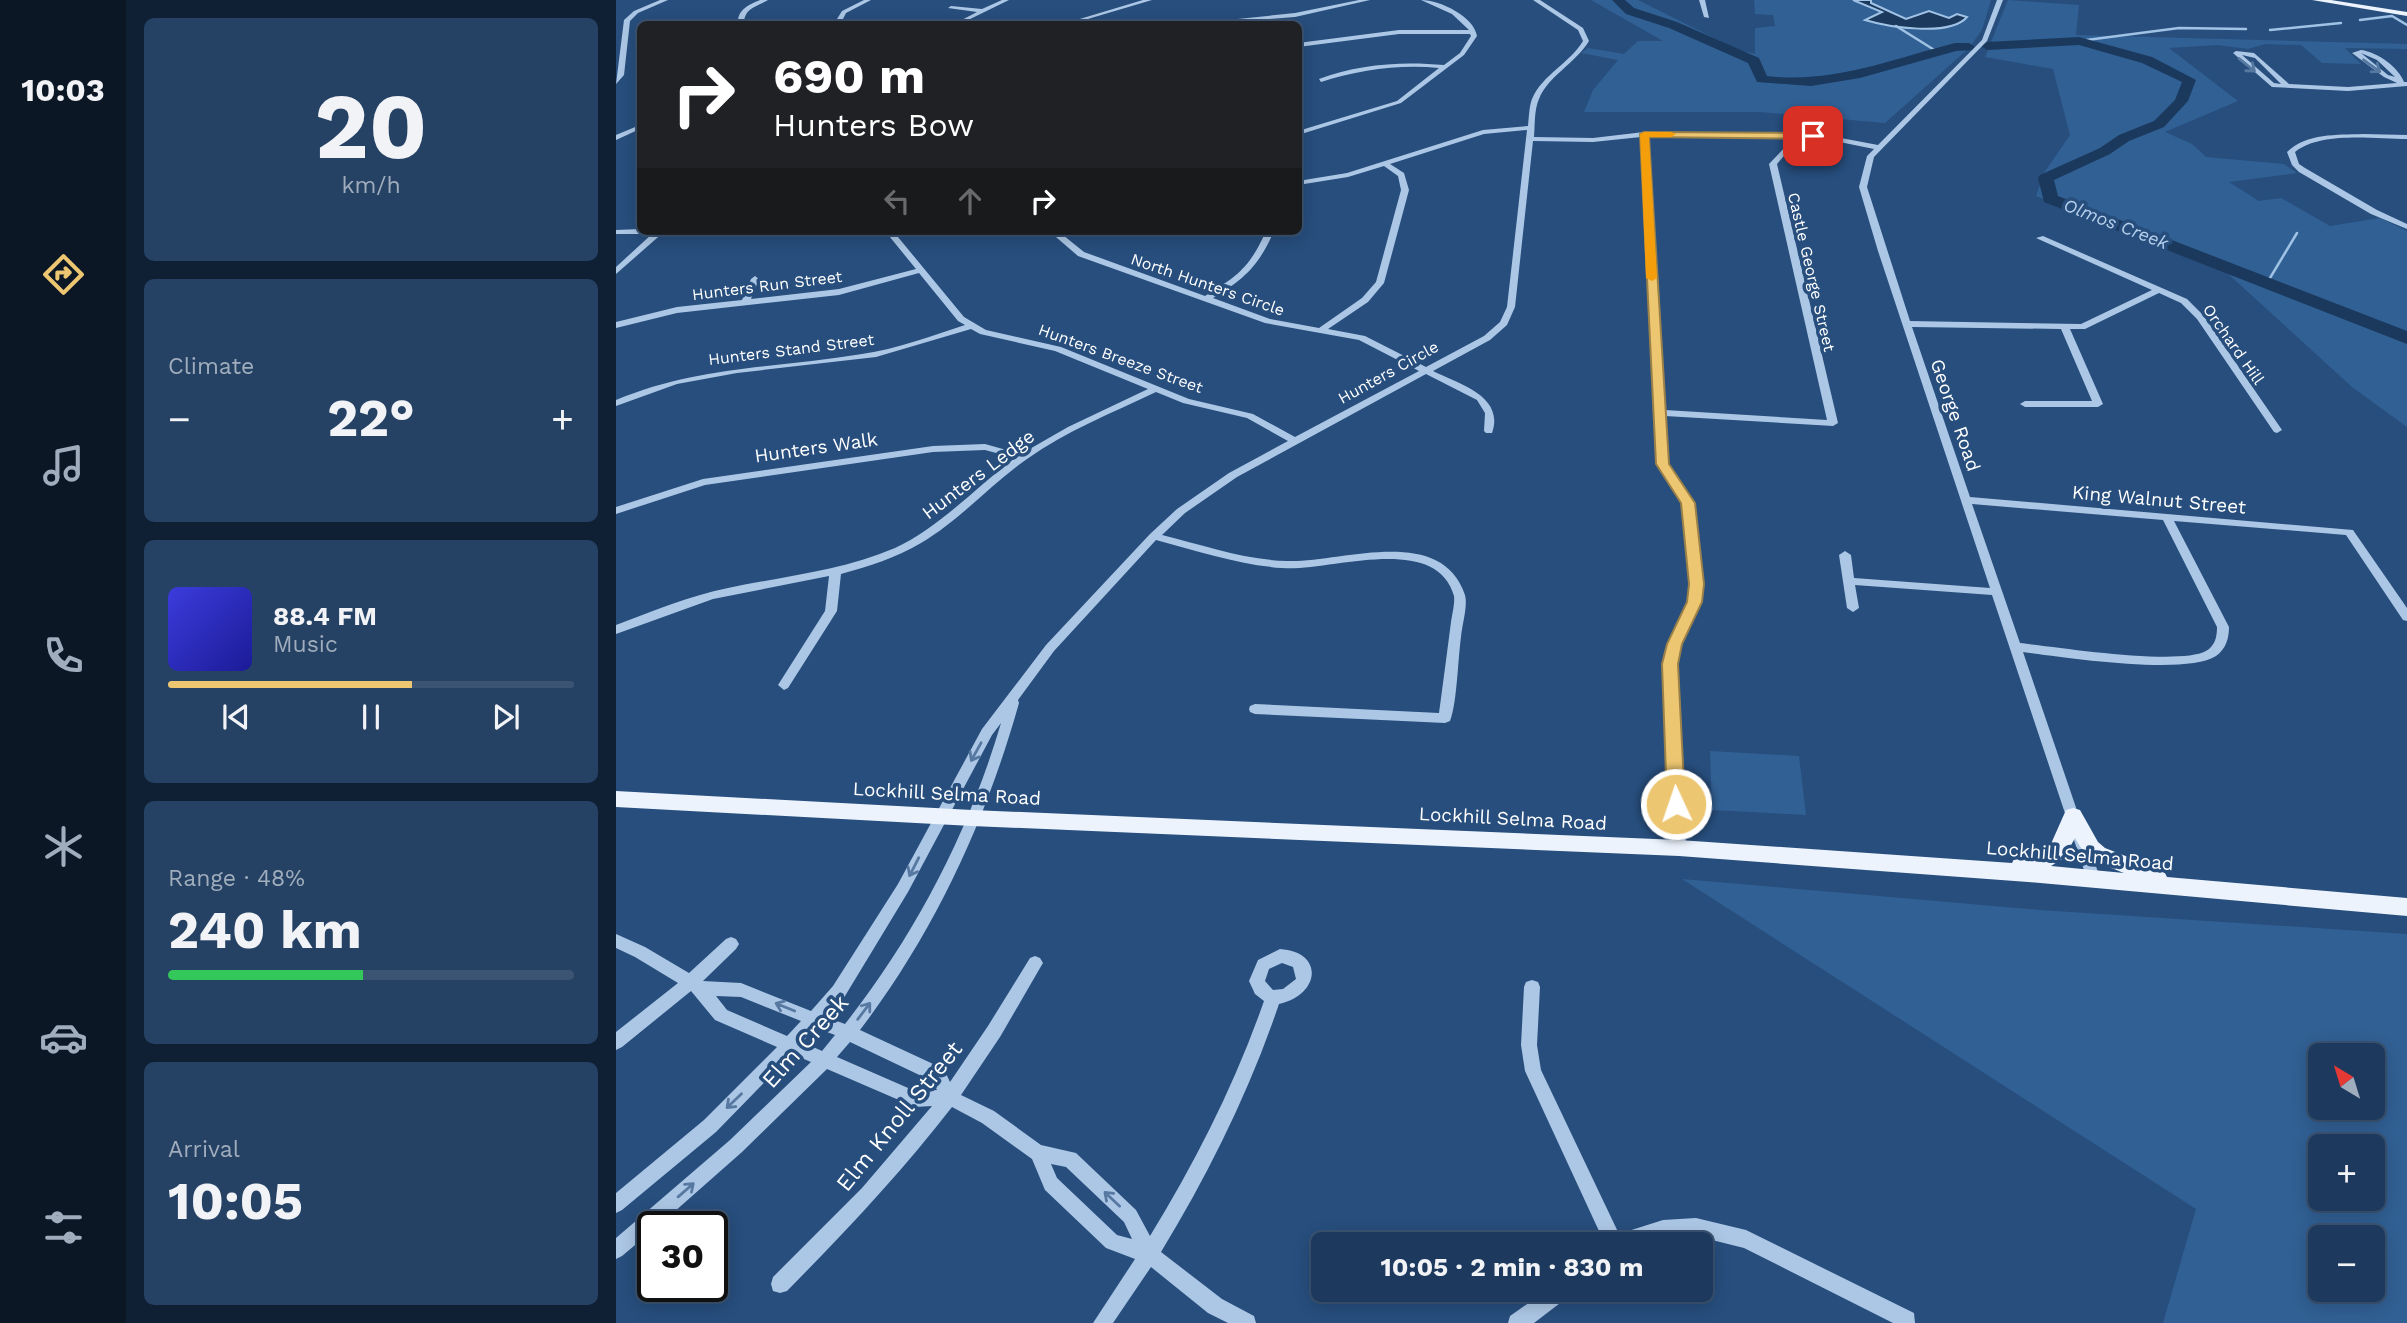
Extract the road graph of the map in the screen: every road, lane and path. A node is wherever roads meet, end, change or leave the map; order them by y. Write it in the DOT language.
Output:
graph roads {
  1 [pos="665,0"];
  2 [pos="765,0"];
  3 [pos="868,0"];
  4 [pos="1006,0"];
  5 [pos="1149,0"];
  6 [pos="1367,0"];
  7 [pos="1424,0"];
  8 [pos="1536,0"];
  9 [pos="1702,0"];
  10 [pos="2000,0"];
  11 [pos="2316,0"];
  12 [pos="951,8"];
  13 [pos="982,11"];
  14 [pos="2407,13"];
  15 [pos="1707,17"];
  16 [pos="741,21"];
  17 [pos="841,21"];
  18 [pos="963,21"];
  19 [pos="1076,21"];
  20 [pos="1224,21"];
  21 [pos="1474,32"];
  22 [pos="625,37"];
  23 [pos="616,39"];
  24 [pos="1302,44"];
  25 [pos="1446,67"];
  26 [pos="1321,80"];
  27 [pos="616,82"];
  28 [pos="2402,83"];
  29 [pos="2287,86"];
  30 [pos="637,128"];
  31 [pos="1302,131"];
  32 [pos="1530,134"];
  33 [pos="1644,134"];
  34 [pos="1794,135"];
  35 [pos="2407,137"];
  36 [pos="616,138"];
  37 [pos="1877,147"];
  38 [pos="1384,163"];
  39 [pos="1302,182"];
  40 [pos="2407,227"];
  41 [pos="616,232"];
  42 [pos="637,232"];
  43 [pos="655,235"];
  44 [pos="892,235"];
  45 [pos="1058,235"];
  46 [pos="1268,235"];
  47 [pos="2039,238"];
  48 [pos="921,270"];
  49 [pos="616,272"];
  50 [pos="755,279"];
  51 [pos="2160,289"];
  52 [pos="1206,299"];
  53 [pos="745,303"];
  54 [pos="1908,324"];
  55 [pos="616,325"];
  56 [pos="970,326"];
  57 [pos="2065,329"];
  58 [pos="1320,331"];
  59 [pos="1428,371"];
  60 [pos="1155,389"];
  61 [pos="616,403"];
  62 [pos="2025,404"];
  63 [pos="1659,413"];
  64 [pos="2277,430"];
  65 [pos="1489,431"];
  66 [pos="1296,442"];
  67 [pos="1023,457"];
  68 [pos="1967,500"];
  69 [pos="616,511"];
  70 [pos="2167,517"];
  71 [pos="1154,536"];
  72 [pos="1845,555"];
  73 [pos="835,572"];
  74 [pos="1849,581"];
  75 [pos="1998,592"];
  76 [pos="1853,608"];
  77 [pos="2407,617"];
  78 [pos="616,630"];
  79 [pos="2016,647"];
  80 [pos="784,685"];
  81 [pos="1015,696"];
  82 [pos="1255,709"];
  83 [pos="616,799"];
  84 [pos="941,816"];
  85 [pos="2073,817"];
  86 [pos="972,818"];
  87 [pos="1679,848"];
  88 [pos="1980,869"];
  89 [pos="2093,878"];
  90 [pos="2184,887"];
  91 [pos="2407,907"];
  92 [pos="616,941"];
  93 [pos="731,944"];
  94 [pos="1035,963"];
  95 [pos="695,985"];
  96 [pos="1532,987"];
  97 [pos="1273,998"];
  98 [pos="814,1019"];
  99 [pos="848,1033"];
  100 [pos="616,1042"];
  101 [pos="789,1046"];
  102 [pos="824,1058"];
  103 [pos="949,1097"];
  104 [pos="1038,1153"];
  105 [pos="616,1204"];
  106 [pos="1609,1232"];
  107 [pos="1653,1232"];
  108 [pos="616,1250"];
  109 [pos="1149,1254"];
  110 [pos="780,1284"];
  111 [pos="1548,1302"];
  112 [pos="1907,1322"];
  113 [pos="1102,1323"];
  114 [pos="1247,1323"];
  115 [pos="1517,1323"];
  1 -- 22 [label="street"];
  2 -- 16 [label="street"];
  3 -- 17 [label="street"];
  4 -- 13 [label="street"];
  5 -- 19 [label="street"];
  6 -- 20 [label="street"];
  7 -- 21 [label="street"];
  8 -- 32 [label="street, Hunters Circle"];
  9 -- 15 [label="street"];
  10 -- 37 [label="street, George Road"];
  11 -- 14 [label="main road"];
  12 -- 13 [label="street"];
  13 -- 18 [label="street"];
  21 -- 24 [label="street"];
  21 -- 25 [label="street"];
  22 -- 23 [label="street"];
  22 -- 27 [label="street"];
  25 -- 26 [label="street"];
  25 -- 31 [label="street"];
  28 -- 28 [label="street, one-way"];
  28 -- 29 [label="street"];
  29 -- 29 [label="street, one-way"];
  30 -- 36 [label="street"];
  32 -- 33 [label="street"];
  32 -- 38 [label="street"];
  32 -- 59 [label="street, Hunters Circle"];
  33 -- 34 [label="street"];
  33 -- 63 [label="street"];
  34 -- 37 [label="street"];
  34 -- 63 [label="street, Castle George Street"];
  35 -- 40 [label="street"];
  37 -- 54 [label="street, George Road"];
  38 -- 39 [label="street"];
  38 -- 58 [label="street"];
  41 -- 42 [label="street"];
  43 -- 49 [label="street"];
  44 -- 48 [label="street, Hunters Breeze Street"];
  45 -- 52 [label="street, North Hunters Circle"];
  46 -- 52 [label="street"];
  47 -- 51 [label="street, Orchard Hill"];
  48 -- 53 [label="street, Hunters Run Street"];
  48 -- 56 [label="street, Hunters Breeze Street"];
  50 -- 53 [label="street"];
  51 -- 57 [label="street"];
  51 -- 64 [label="street, Orchard Hill"];
  52 -- 58 [label="street, North Hunters Circle"];
  53 -- 55 [label="street, Hunters Run Street"];
  54 -- 57 [label="street"];
  54 -- 68 [label="street, George Road"];
  56 -- 60 [label="street, Hunters Breeze Street"];
  56 -- 61 [label="street, Hunters Stand Street"];
  57 -- 62 [label="street"];
  58 -- 59 [label="street, North Hunters Circle"];
  59 -- 65 [label="street, North Hunters Circle"];
  59 -- 66 [label="street, Hunters Circle"];
  60 -- 66 [label="street, Hunters Breeze Street"];
  60 -- 67 [label="street, Hunters Ledge"];
  63 -- 87 [label="street"];
  66 -- 71 [label="street, Hunters Circle"];
  67 -- 69 [label="street, Hunters Walk"];
  67 -- 73 [label="street, Hunters Ledge"];
  68 -- 70 [label="street, King Walnut Street"];
  68 -- 75 [label="street, George Road"];
  70 -- 77 [label="street, King Walnut Street"];
  70 -- 79 [label="street"];
  71 -- 81 [label="street, Hunters Circle"];
  71 -- 82 [label="street"];
  72 -- 74 [label="street"];
  73 -- 78 [label="street, Hunters Ledge"];
  73 -- 80 [label="street"];
  74 -- 75 [label="street"];
  74 -- 76 [label="street"];
  75 -- 79 [label="street, George Road"];
  79 -- 85 [label="street, George Road"];
  81 -- 84 [label="street, Hunters Circle, one-way"];
  81 -- 86 [label="street, Hunters Circle"];
  83 -- 84 [label="main road, Lockhill Selma Road"];
  84 -- 86 [label="main road, Lockhill Selma Road"];
  84 -- 98 [label="street, Elm Creek, one-way"];
  85 -- 88 [label="main road"];
  85 -- 89 [label="street, George Road"];
  85 -- 90 [label="main road"];
  86 -- 87 [label="main road, Lockhill Selma Road"];
  99 -- 86 [label="street, Elm Creek, one-way"];
  87 -- 88 [label="main road, Lockhill Selma Road"];
  88 -- 89 [label="main road, Lockhill Selma Road"];
  89 -- 90 [label="main road, Lockhill Selma Road"];
  90 -- 91 [label="main road, Lockhill Selma Road"];
  92 -- 95 [label="street"];
  93 -- 95 [label="street"];
  94 -- 103 [label="street, Elm Knoll Street"];
  98 -- 95 [label="street, one-way"];
  95 -- 100 [label="street"];
  95 -- 101 [label="street"];
  96 -- 106 [label="street"];
  97 -- 109 [label="street"];
  98 -- 99 [label="street"];
  98 -- 101 [label="street, Elm Creek"];
  99 -- 102 [label="street, Elm Creek"];
  99 -- 103 [label="street"];
  101 -- 102 [label="street"];
  101 -- 105 [label="street, Elm Creek, one-way"];
  102 -- 103 [label="street"];
  108 -- 102 [label="street, Elm Creek, one-way"];
  103 -- 104 [label="street"];
  103 -- 110 [label="street, Elm Knoll Street"];
  104 -- 109 [label="street"];
  109 -- 104 [label="street, one-way"];
  107 -- 112 [label="street"];
  109 -- 113 [label="street"];
  109 -- 114 [label="street"];
  111 -- 115 [label="street"];
}
